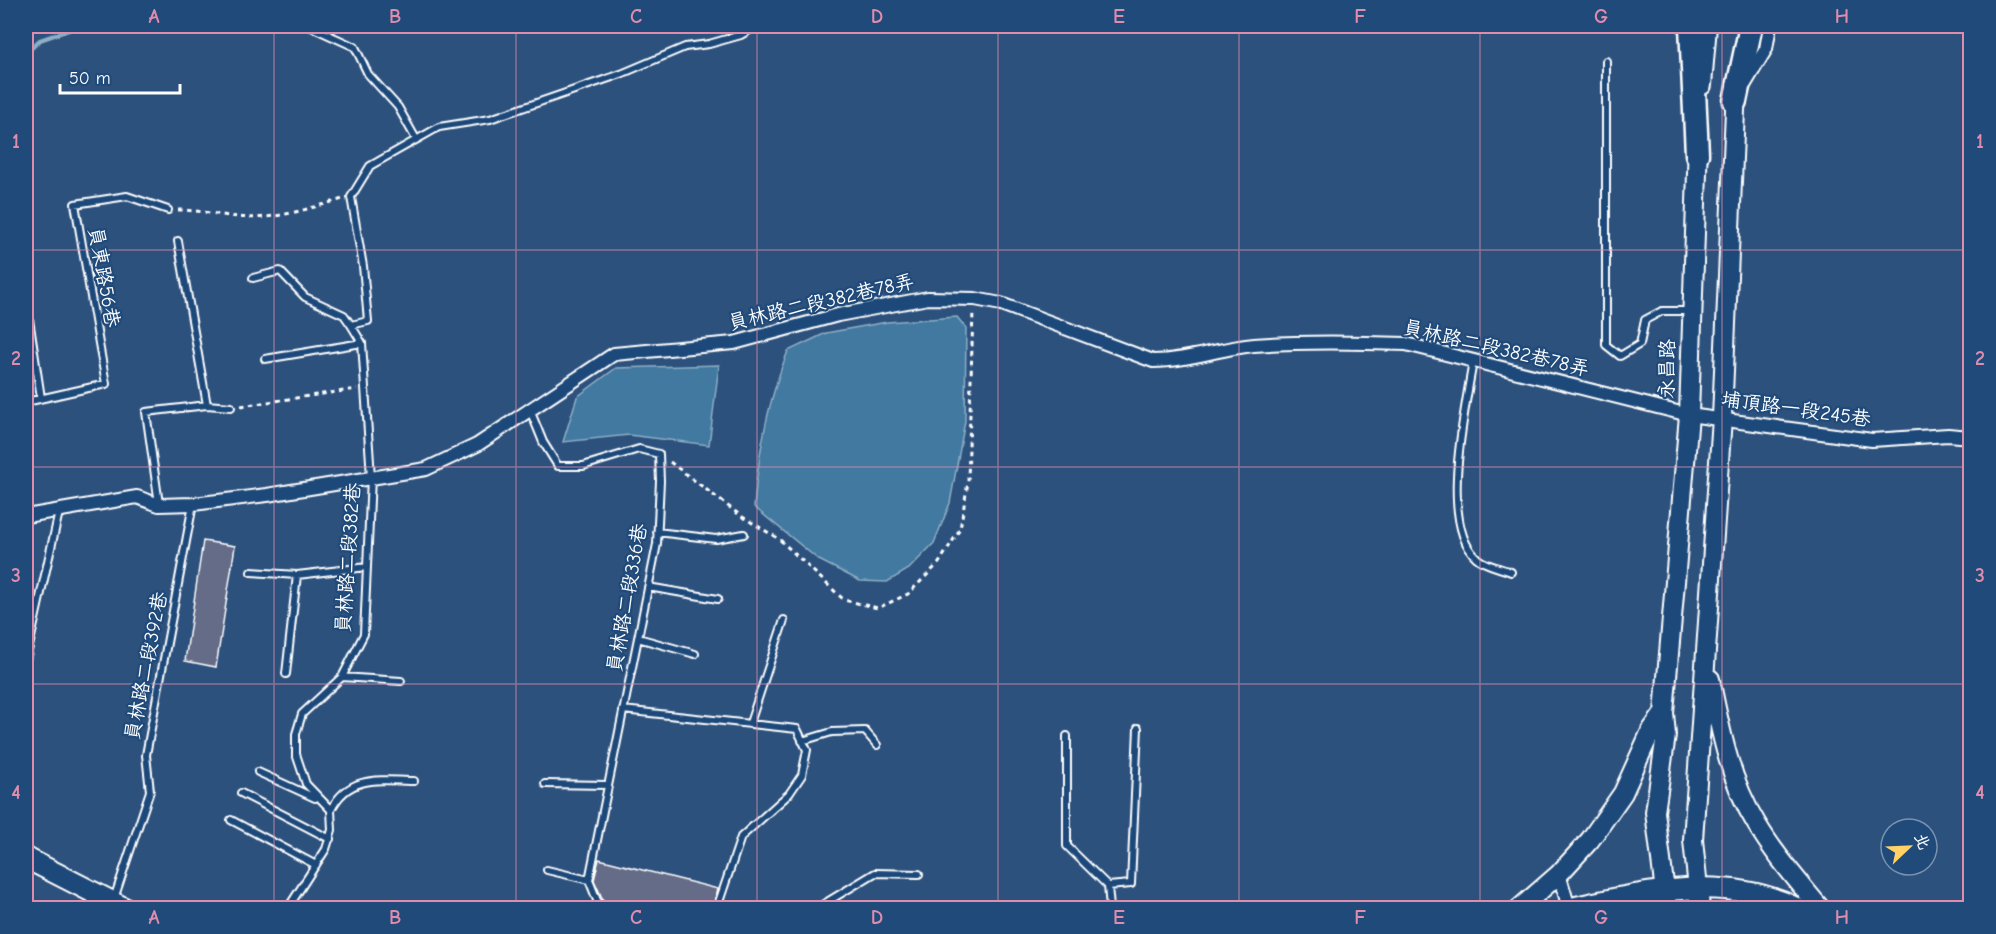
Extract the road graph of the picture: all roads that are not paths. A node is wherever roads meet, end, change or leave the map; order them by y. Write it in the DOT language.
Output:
graph roads {
  1 [pos="309,26"];
  2 [pos="757,26"];
  3 [pos="1690,26"];
  4 [pos="1707,26"];
  5 [pos="1740,26"];
  6 [pos="1751,26"];
  7 [pos="1770,26"];
  8 [pos="1606,61"];
  9 [pos="1735,100"];
  10 [pos="416,139"];
  11 [pos="1697,154"];
  12 [pos="168,210"];
  13 [pos="178,241"];
  14 [pos="252,278"];
  15 [pos="26,299"];
  16 [pos="1690,312"];
  17 [pos="351,325"];
  18 [pos="362,344"];
  19 [pos="265,359"];
  20 [pos="1473,361"];
  21 [pos="41,398"];
  22 [pos="26,402"];
  23 [pos="207,405"];
  24 [pos="231,407"];
  25 [pos="530,410"];
  26 [pos="1689,414"];
  27 [pos="1722,418"];
  28 [pos="1971,437"];
  29 [pos="371,477"];
  30 [pos="193,504"];
  31 [pos="159,505"];
  32 [pos="59,512"];
  33 [pos="26,516"];
  34 [pos="657,532"];
  35 [pos="744,534"];
  36 [pos="367,567"];
  37 [pos="251,572"];
  38 [pos="1510,573"];
  39 [pos="297,575"];
  40 [pos="648,587"];
  41 [pos="718,599"];
  42 [pos="784,620"];
  43 [pos="638,638"];
  44 [pos="695,654"];
  45 [pos="1705,658"];
  46 [pos="26,660"];
  47 [pos="286,674"];
  48 [pos="342,677"];
  49 [pos="401,681"];
  50 [pos="623,710"];
  51 [pos="1664,713"];
  52 [pos="750,723"];
  53 [pos="1138,728"];
  54 [pos="1067,736"];
  55 [pos="802,741"];
  56 [pos="878,745"];
  57 [pos="258,772"];
  58 [pos="414,781"];
  59 [pos="545,784"];
  60 [pos="608,785"];
  61 [pos="241,793"];
  62 [pos="318,799"];
  63 [pos="331,810"];
  64 [pos="231,820"];
  65 [pos="330,839"];
  66 [pos="26,858"];
  67 [pos="316,865"];
  68 [pos="547,870"];
  69 [pos="919,874"];
  70 [pos="1559,874"];
  71 [pos="589,880"];
  72 [pos="1108,886"];
  73 [pos="1697,886"];
  74 [pos="1666,900"];
  75 [pos="119,905"];
  76 [pos="288,909"];
  77 [pos="600,909"];
  78 [pos="717,909"];
  79 [pos="817,909"];
  80 [pos="1110,909"];
  81 [pos="1520,909"];
  82 [pos="1570,909"];
  83 [pos="1700,909"];
  84 [pos="1796,909"];
  85 [pos="1820,909"];
  1 -- 10 [label="lane"];
  2 -- 10 [label="lane"];
  3 -- 11 [label="highway"];
  4 -- 11 [label="main road, 永昌路"];
  5 -- 9 [label="main road"];
  6 -- 9 [label="highway"];
  7 -- 9 [label="street"];
  8 -- 16 [label="lane"];
  9 -- 27 [label="main road"];
  10 -- 17 [label="lane"];
  11 -- 16 [label="main road, 永昌路"];
  12 -- 21 [label="lane, 員東路56巷"];
  13 -- 23 [label="lane"];
  14 -- 17 [label="lane"];
  15 -- 21 [label="lane"];
  16 -- 26 [label="main road, 永昌路"];
  17 -- 18 [label="lane, 員林路二段382巷"];
  18 -- 19 [label="lane"];
  18 -- 29 [label="lane, 員林路二段382巷"];
  20 -- 25 [label="street, 員林路二段382巷78弄"];
  20 -- 26 [label="street, 員林路二段382巷78弄"];
  20 -- 38 [label="lane"];
  21 -- 22 [label="lane, 員東路56巷"];
  23 -- 24 [label="lane"];
  23 -- 31 [label="lane"];
  25 -- 29 [label="street, 員林路二段382巷78弄"];
  25 -- 34 [label="lane, 員林路二段336巷"];
  26 -- 27 [label="street, 埔頂路一段245巷"];
  26 -- 51 [label="main road, 永昌路"];
  27 -- 28 [label="street, 埔頂路一段245巷"];
  27 -- 45 [label="main road"];
  29 -- 30 [label="street, 員林路二段382巷78弄"];
  29 -- 36 [label="lane, 員林路二段382巷"];
  30 -- 31 [label="street, 員林路二段382巷78弄"];
  30 -- 75 [label="lane, 員林路二段392巷"];
  31 -- 32 [label="street, 員林路二段382巷78弄"];
  32 -- 33 [label="street, 員林路二段382巷78弄"];
  32 -- 46 [label="lane"];
  34 -- 35 [label="lane"];
  34 -- 40 [label="lane, 員林路二段336巷"];
  36 -- 39 [label="lane"];
  36 -- 48 [label="lane, 員林路二段382巷"];
  37 -- 39 [label="lane"];
  39 -- 47 [label="lane"];
  40 -- 41 [label="lane"];
  40 -- 43 [label="lane, 員林路二段336巷"];
  42 -- 52 [label="lane"];
  43 -- 44 [label="lane"];
  43 -- 50 [label="lane, 員林路二段336巷"];
  45 -- 73 [label="main road"];
  45 -- 85 [label="main road"];
  48 -- 49 [label="lane"];
  48 -- 62 [label="lane, 員林路二段382巷"];
  50 -- 52 [label="lane"];
  50 -- 60 [label="lane, 員林路二段336巷"];
  51 -- 70 [label="main road"];
  51 -- 74 [label="main road, 永昌路"];
  52 -- 55 [label="lane"];
  53 -- 72 [label="lane"];
  54 -- 72 [label="lane"];
  55 -- 56 [label="lane"];
  55 -- 78 [label="lane"];
  57 -- 62 [label="lane"];
  58 -- 63 [label="lane"];
  59 -- 60 [label="lane"];
  60 -- 71 [label="lane, 員林路二段336巷"];
  61 -- 65 [label="lane"];
  62 -- 63 [label="lane, 員林路二段382巷"];
  63 -- 65 [label="lane"];
  64 -- 67 [label="lane"];
  65 -- 67 [label="lane"];
  66 -- 75 [label="main road"];
  67 -- 76 [label="lane"];
  68 -- 71 [label="lane"];
  69 -- 79 [label="lane"];
  70 -- 81 [label="main road"];
  70 -- 82 [label="street"];
  71 -- 77 [label="lane"];
  72 -- 80 [label="lane"];
  73 -- 74 [label="main road"];
  73 -- 83 [label="main road"];
  73 -- 84 [label="main road"];
  74 -- 82 [label="main road"];
}
